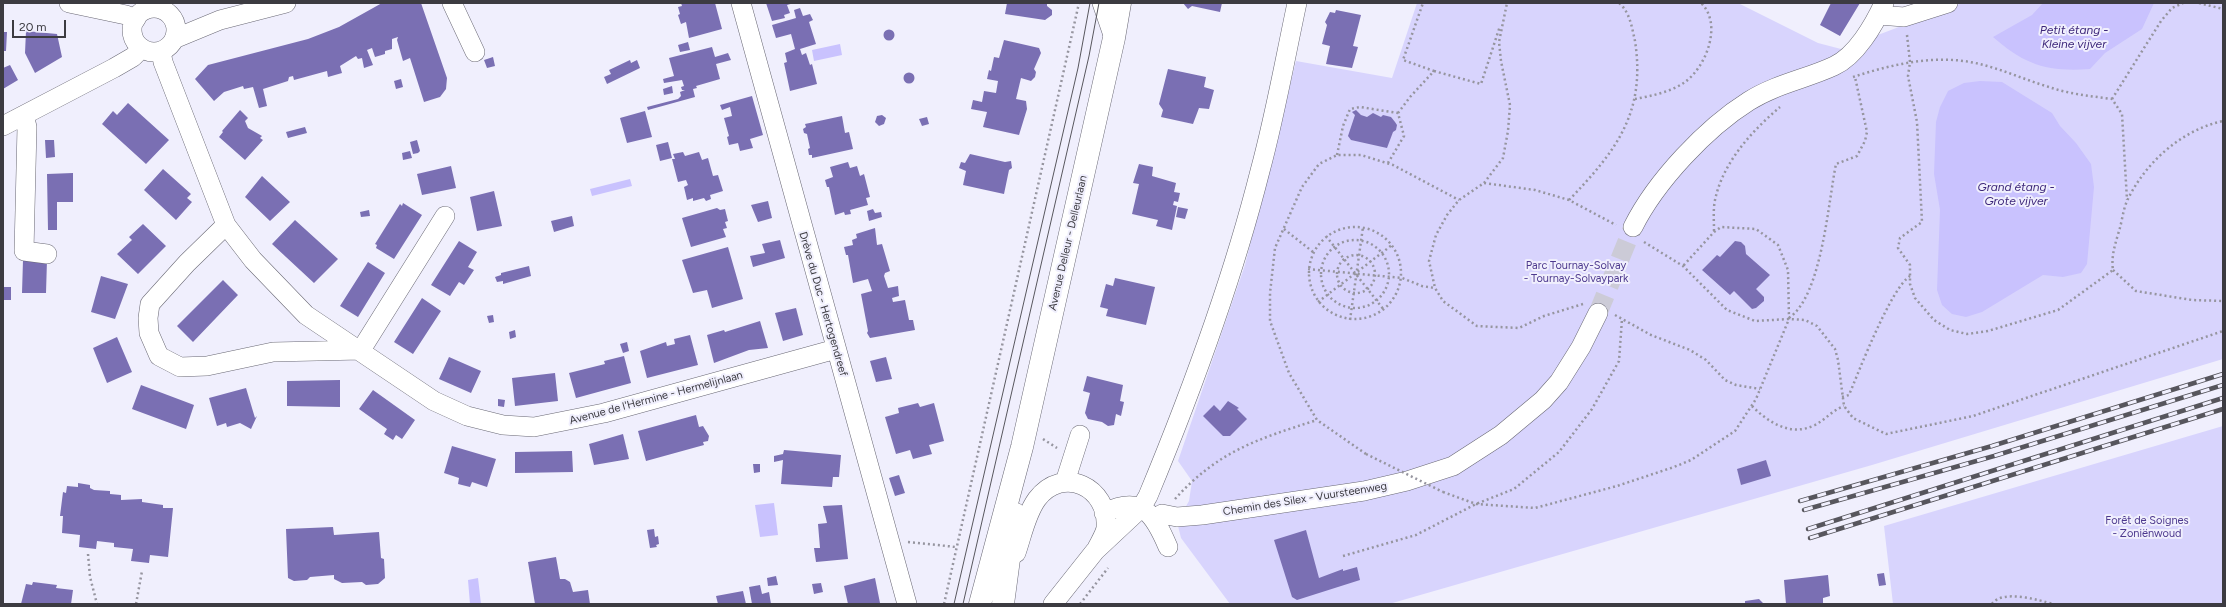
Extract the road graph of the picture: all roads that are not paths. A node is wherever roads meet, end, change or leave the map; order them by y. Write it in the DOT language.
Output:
graph roads {
  1 [pos="69,3"];
  2 [pos="286,3"];
  3 [pos="452,3"];
  4 [pos="741,3"];
  5 [pos="1102,3"];
  6 [pos="1120,3"];
  7 [pos="1297,3"];
  8 [pos="1948,3"];
  9 [pos="1882,9"];
  10 [pos="136,20"];
  11 [pos="173,20"];
  12 [pos="220,20"];
  13 [pos="1114,38"];
  14 [pos="168,45"];
  15 [pos="142,48"];
  16 [pos="475,52"];
  17 [pos="24,115"];
  18 [pos="3,126"];
  19 [pos="445,216"];
  20 [pos="226,225"];
  21 [pos="1629,230"];
  22 [pos="47,254"];
  23 [pos="1597,309"];
  24 [pos="836,349"];
  25 [pos="361,350"];
  26 [pos="1080,435"];
  27 [pos="1022,447"];
  28 [pos="1065,482"];
  29 [pos="1104,513"];
  30 [pos="1151,513"];
  31 [pos="1168,547"];
  32 [pos="1095,551"];
  33 [pos="1005,595"];
  34 [pos="907,604"];
  35 [pos="980,604"];
  36 [pos="1053,604"];
  1 -- 10 [label="street"];
  2 -- 12 [label="street"];
  3 -- 16 [label="street"];
  4 -- 24 [label="street, Drève du Duc - Hertogendreef"];
  5 -- 13 [label="street"];
  6 -- 13 [label="main road, Avenue Delleur - Delleurlaan"];
  7 -- 30 [label="street"];
  8 -- 9 [label="street"];
  9 -- 21 [label="street"];
  10 -- 11 [label="street"];
  10 -- 15 [label="street"];
  11 -- 12 [label="street"];
  11 -- 14 [label="street"];
  12 -- 14 [label="street"];
  13 -- 27 [label="main road, Avenue Delleur - Delleurlaan"];
  14 -- 15 [label="street"];
  14 -- 20 [label="street, Avenue de l'Hermine - Hermelijnlaan"];
  15 -- 17 [label="street"];
  17 -- 18 [label="street"];
  17 -- 22 [label="street"];
  19 -- 25 [label="street"];
  20 -- 25 [label="street, Avenue de l'Hermine - Hermelijnlaan"];
  20 -- 25 [label="street"];
  23 -- 30 [label="street, Chemin des Silex - Vuursteenweg"];
  24 -- 25 [label="street, Avenue de l'Hermine - Hermelijnlaan"];
  24 -- 34 [label="street, Drève du Duc - Hertogendreef"];
  26 -- 28 [label="street"];
  27 -- 33 [label="main road"];
  27 -- 35 [label="main road"];
  28 -- 29 [label="street"];
  28 -- 33 [label="street"];
  29 -- 30 [label="street, Chemin des Silex - Vuursteenweg"];
  29 -- 32 [label="street"];
  30 -- 31 [label="street"];
  30 -- 32 [label="street"];
  32 -- 36 [label="street"];
}
